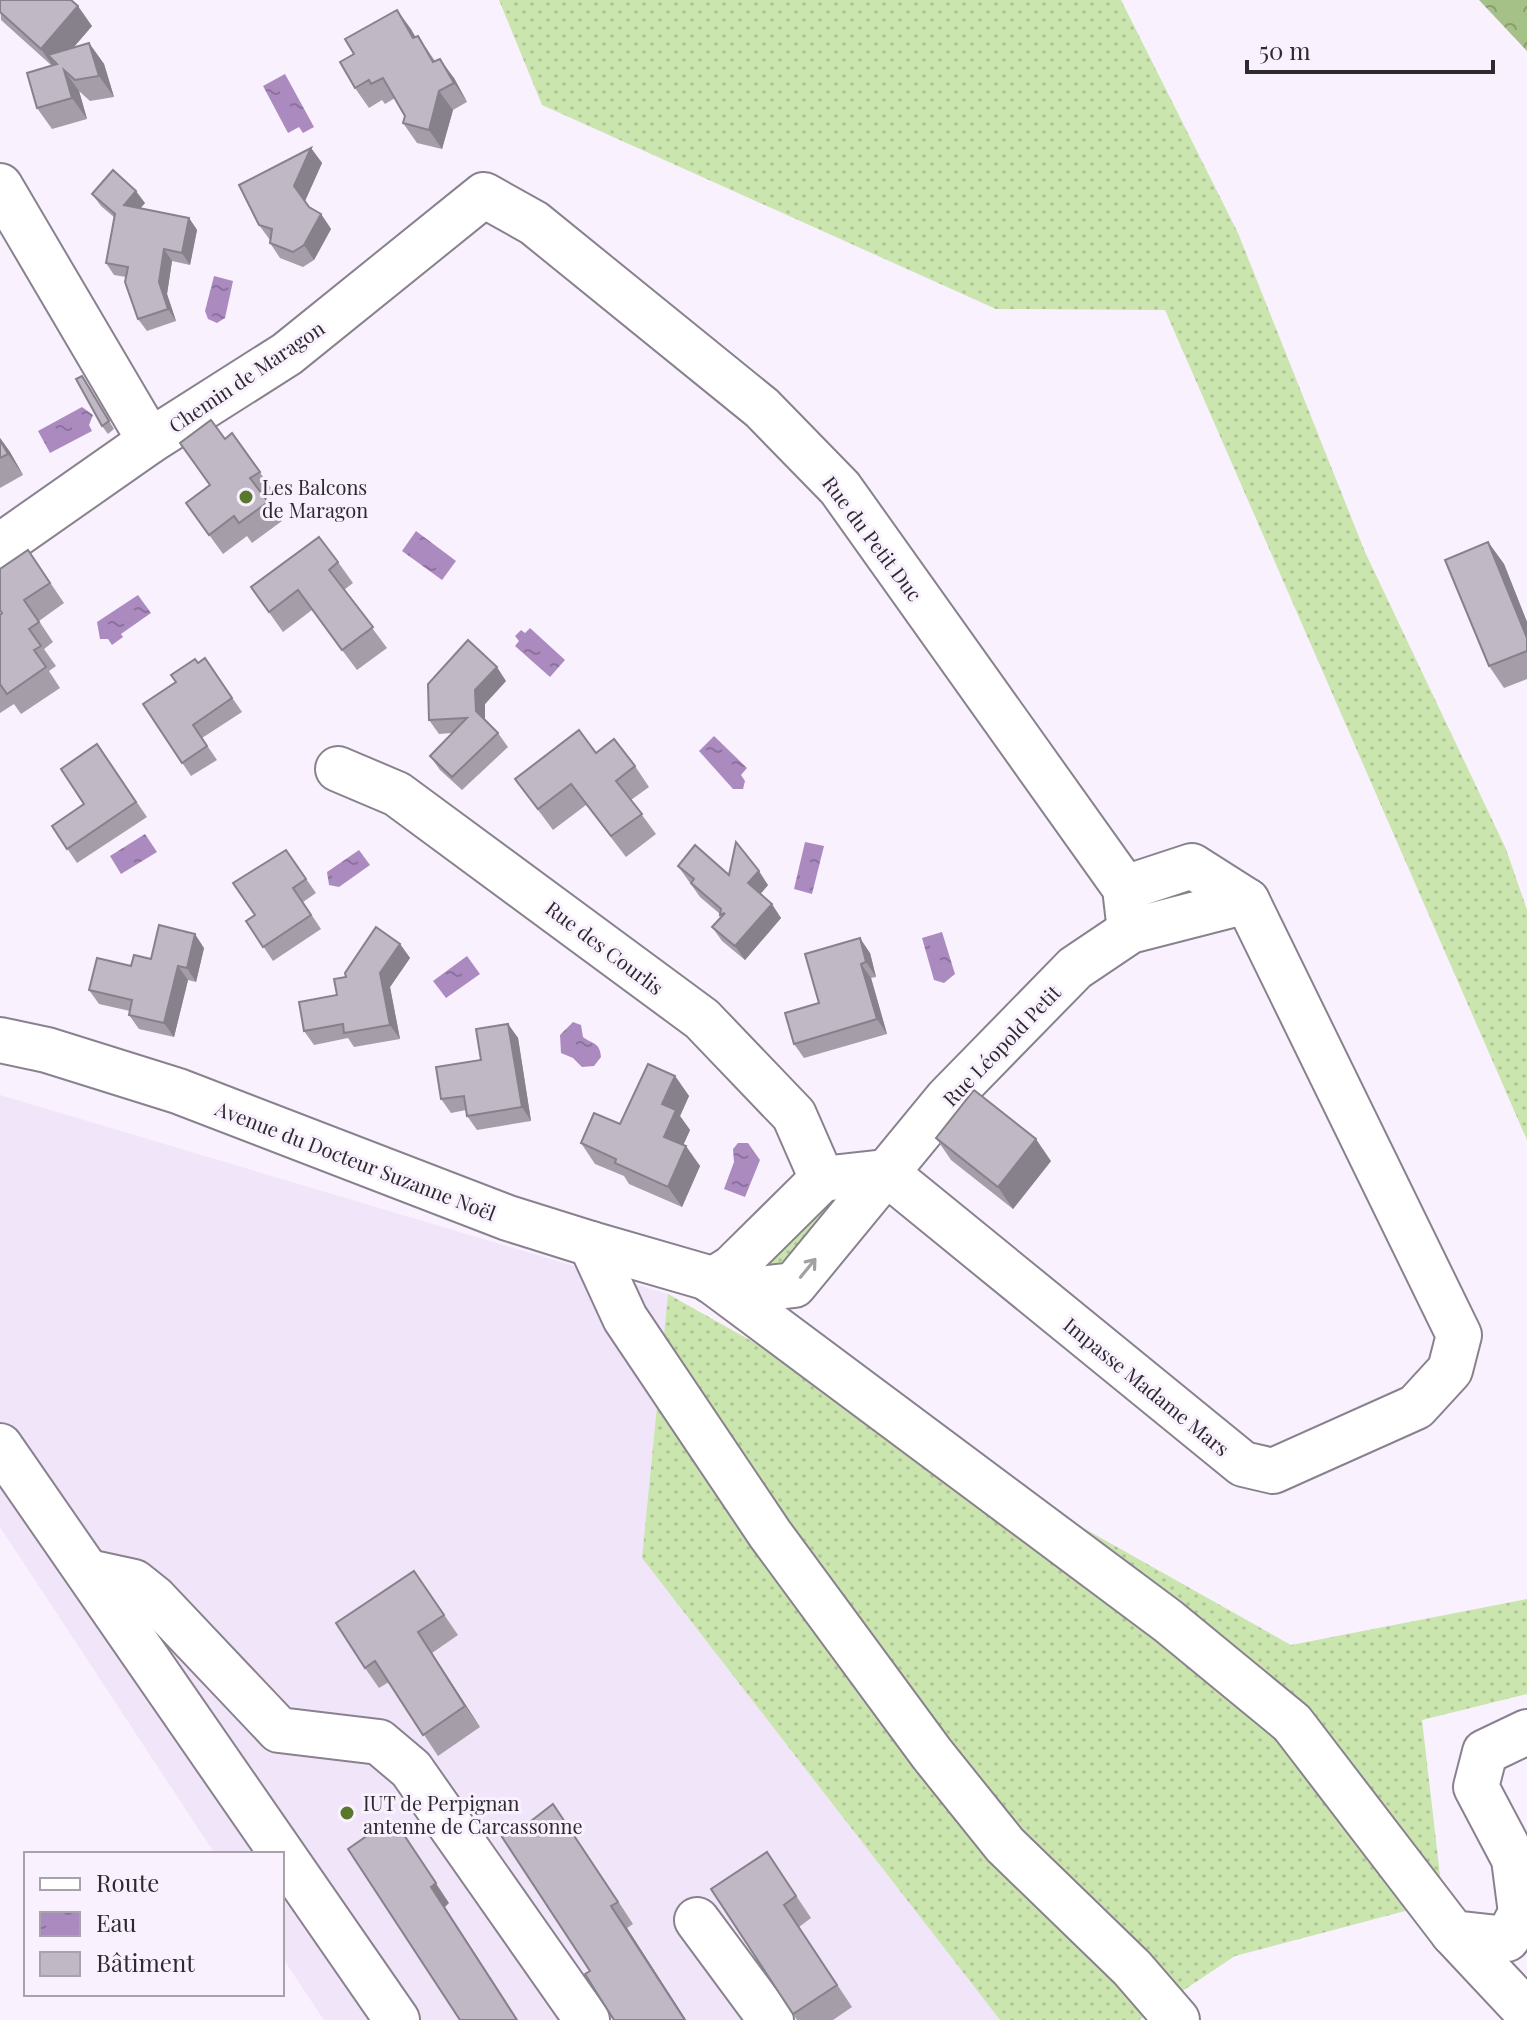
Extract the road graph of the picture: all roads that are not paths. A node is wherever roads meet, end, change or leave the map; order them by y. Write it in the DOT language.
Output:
graph roads {
  1 [pos="0,186"];
  2 [pos="484,195"];
  3 [pos="150,441"];
  4 [pos="0,546"];
  5 [pos="338,769"];
  6 [pos="1125,888"];
  7 [pos="1247,901"];
  8 [pos="1130,931"];
  9 [pos="0,1040"];
  10 [pos="885,1172"];
  11 [pos="822,1179"];
  12 [pos="591,1244"];
  13 [pos="711,1281"];
  14 [pos="0,1446"];
  15 [pos="88,1572"];
  16 [pos="1527,1732"];
  17 [pos="281,1852"];
  18 [pos="284,1856"];
  19 [pos="697,1920"];
  20 [pos="1453,1933"];
  21 [pos="1527,2012"];
  22 [pos="397,2020"];
  23 [pos="587,2020"];
  24 [pos="771,2020"];
  25 [pos="1177,2020"];
  1 -- 3 [label="street"];
  2 -- 3 [label="street, Chemin de Maragon"];
  2 -- 6 [label="street, Rue du Petit Duc"];
  3 -- 4 [label="street, Chemin de Maragon"];
  5 -- 11 [label="street, Rue des Courlis"];
  6 -- 7 [label="street"];
  6 -- 8 [label="street, Rue du Petit Duc"];
  7 -- 8 [label="street"];
  7 -- 10 [label="street, Impasse Madame Mars"];
  8 -- 10 [label="street, Rue Léopold Petit"];
  9 -- 12 [label="street, Avenue du Docteur Suzanne Noël"];
  10 -- 11 [label="street"];
  13 -- 10 [label="street, Avenue du Docteur Suzanne Noël, one-way"];
  11 -- 13 [label="street"];
  12 -- 13 [label="street, Avenue du Docteur Suzanne Noël"];
  12 -- 25 [label="street"];
  13 -- 20 [label="street"];
  14 -- 15 [label="street"];
  15 -- 17 [label="street"];
  15 -- 23 [label="street"];
  16 -- 20 [label="street"];
  18 -- 22 [label="street"];
  19 -- 24 [label="street"];
  20 -- 21 [label="street"];
}
